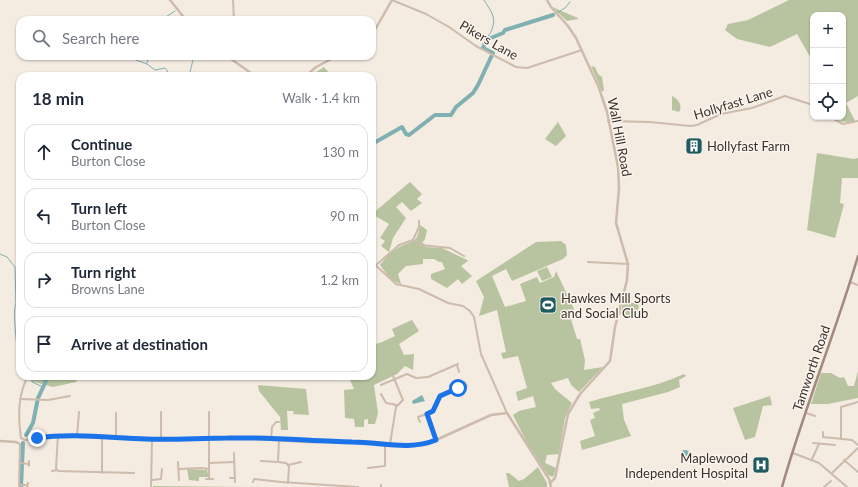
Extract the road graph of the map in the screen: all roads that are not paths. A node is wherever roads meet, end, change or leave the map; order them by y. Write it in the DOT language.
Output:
graph roads {
  1 [pos="170,0"];
  2 [pos="233,0"];
  3 [pos="392,0"];
  4 [pos="547,0"];
  5 [pos="183,16"];
  6 [pos="234,16"];
  7 [pos="376,28"];
  8 [pos="582,50"];
  9 [pos="237,60"];
  10 [pos="329,60"];
  11 [pos="251,72"];
  12 [pos="310,72"];
  13 [pos="810,104"];
  14 [pos="836,120"];
  15 [pos="608,121"];
  16 [pos="858,121"];
  17 [pos="419,221"];
  18 [pos="413,240"];
  19 [pos="464,256"];
  20 [pos="858,256"];
  21 [pos="588,262"];
  22 [pos="628,264"];
  23 [pos="376,265"];
  24 [pos="376,267"];
  25 [pos="850,282"];
  26 [pos="858,284"];
  27 [pos="459,372"];
  28 [pos="394,378"];
  29 [pos="26,380"];
  30 [pos="381,385"];
  31 [pos="458,388"];
  32 [pos="381,394"];
  33 [pos="70,396"];
  34 [pos="66,397"];
  35 [pos="20,399"];
  36 [pos="67,400"];
  37 [pos="858,403"];
  38 [pos="397,405"];
  39 [pos="161,412"];
  40 [pos="209,412"];
  41 [pos="116,413"];
  42 [pos="507,413"];
  43 [pos="806,413"];
  44 [pos="80,414"];
  45 [pos="427,414"];
  46 [pos="113,416"];
  47 [pos="116,416"];
  48 [pos="815,416"];
  49 [pos="280,422"];
  50 [pos="420,422"];
  51 [pos="823,432"];
  52 [pos="58,435"];
  53 [pos="78,436"];
  54 [pos="21,438"];
  55 [pos="102,438"];
  56 [pos="209,438"];
  57 [pos="841,438"];
  58 [pos="116,439"];
  59 [pos="152,440"];
  60 [pos="161,440"];
  61 [pos="271,440"];
  62 [pos="279,440"];
  63 [pos="436,440"];
  64 [pos="0,441"];
  65 [pos="813,443"];
  66 [pos="20,444"];
  67 [pos="385,444"];
  68 [pos="390,444"];
  69 [pos="819,444"];
  70 [pos="858,444"];
  71 [pos="835,445"];
  72 [pos="858,448"];
  73 [pos="234,453"];
  74 [pos="793,453"];
  75 [pos="812,459"];
  76 [pos="260,460"];
  77 [pos="844,460"];
  78 [pos="178,462"];
  79 [pos="234,462"];
  80 [pos="278,462"];
  81 [pos="22,463"];
  82 [pos="209,463"];
  83 [pos="29,464"];
  84 [pos="288,464"];
  85 [pos="301,464"];
  86 [pos="130,468"];
  87 [pos="368,468"];
  88 [pos="162,469"];
  89 [pos="179,469"];
  90 [pos="209,469"];
  91 [pos="57,470"];
  92 [pos="52,471"];
  93 [pos="858,472"];
  94 [pos="102,473"];
  95 [pos="130,473"];
  96 [pos="134,473"];
  97 [pos="832,473"];
  98 [pos="162,474"];
  99 [pos="166,474"];
  100 [pos="254,475"];
  101 [pos="182,478"];
  102 [pos="230,478"];
  103 [pos="235,478"];
  104 [pos="254,478"];
  105 [pos="206,479"];
  106 [pos="209,479"];
  107 [pos="213,479"];
  108 [pos="152,480"];
  109 [pos="267,480"];
  110 [pos="830,481"];
  111 [pos="235,482"];
  112 [pos="253,482"];
  113 [pos="288,483"];
  114 [pos="267,484"];
  115 [pos="20,485"];
  116 [pos="27,485"];
  117 [pos="551,485"];
  118 [pos="151,487"];
  119 [pos="358,487"];
  120 [pos="782,487"];
  121 [pos="824,487"];
  122 [pos="846,487"];
  1 -- 5 [label="street"];
  2 -- 6 [label="street"];
  3 -- 7 [label="street"];
  3 -- 8 [label="street, Pikers Lane"];
  4 -- 8 [label="street, Wall Hill Road"];
  8 -- 15 [label="street, Wall Hill Road"];
  9 -- 11 [label="street"];
  10 -- 12 [label="street"];
  13 -- 15 [label="street, Hollyfast Lane"];
  14 -- 16 [label="street"];
  15 -- 22 [label="street, Wall Hill Road"];
  17 -- 18 [label="street"];
  18 -- 19 [label="street"];
  18 -- 23 [label="street"];
  20 -- 25 [label="main road, Tamworth Road"];
  21 -- 22 [label="street"];
  22 -- 117 [label="street, Wall Hill Road"];
  24 -- 42 [label="street"];
  25 -- 26 [label="street"];
  25 -- 43 [label="main road, Tamworth Road"];
  27 -- 28 [label="street"];
  28 -- 30 [label="street"];
  28 -- 38 [label="street"];
  29 -- 35 [label="street"];
  31 -- 31 [label="street"];
  31 -- 45 [label="street"];
  32 -- 38 [label="street"];
  33 -- 34 [label="street"];
  34 -- 35 [label="street"];
  34 -- 36 [label="street"];
  35 -- 54 [label="street"];
  37 -- 57 [label="street"];
  38 -- 68 [label="street"];
  39 -- 60 [label="street"];
  40 -- 56 [label="street"];
  41 -- 47 [label="street"];
  42 -- 63 [label="street"];
  42 -- 117 [label="street"];
  43 -- 48 [label="street"];
  43 -- 74 [label="main road, Tamworth Road"];
  44 -- 53 [label="street"];
  45 -- 50 [label="street"];
  45 -- 63 [label="street"];
  46 -- 47 [label="street"];
  47 -- 58 [label="street"];
  49 -- 61 [label="street"];
  51 -- 57 [label="street"];
  52 -- 53 [label="street"];
  52 -- 54 [label="street"];
  52 -- 91 [label="street"];
  53 -- 55 [label="street"];
  55 -- 58 [label="street"];
  55 -- 94 [label="street"];
  56 -- 60 [label="street"];
  56 -- 61 [label="street"];
  56 -- 82 [label="street"];
  57 -- 70 [label="street"];
  58 -- 59 [label="street"];
  59 -- 60 [label="street"];
  59 -- 108 [label="street"];
  61 -- 62 [label="street"];
  62 -- 67 [label="street"];
  62 -- 80 [label="street"];
  63 -- 68 [label="street"];
  64 -- 66 [label="street"];
  65 -- 69 [label="street"];
  66 -- 81 [label="street"];
  67 -- 68 [label="street"];
  67 -- 87 [label="street"];
  69 -- 71 [label="street"];
  69 -- 75 [label="street"];
  72 -- 77 [label="street"];
  73 -- 79 [label="street"];
  74 -- 75 [label="street"];
  74 -- 120 [label="main road, Tamworth Road"];
  75 -- 97 [label="street"];
  76 -- 80 [label="street"];
  77 -- 93 [label="street"];
  77 -- 97 [label="street"];
  78 -- 89 [label="street"];
  79 -- 82 [label="street"];
  79 -- 103 [label="street"];
  80 -- 84 [label="street"];
  81 -- 83 [label="street"];
  81 -- 115 [label="street"];
  82 -- 90 [label="street"];
  84 -- 85 [label="street"];
  84 -- 113 [label="street"];
  86 -- 95 [label="street"];
  88 -- 98 [label="street"];
  89 -- 90 [label="street"];
  89 -- 101 [label="street"];
  90 -- 106 [label="street"];
  91 -- 92 [label="street"];
  91 -- 94 [label="street"];
  94 -- 95 [label="street"];
  95 -- 96 [label="street"];
  97 -- 122 [label="street"];
  98 -- 99 [label="street"];
  98 -- 108 [label="street"];
  100 -- 104 [label="street"];
  102 -- 103 [label="street"];
  103 -- 111 [label="street"];
  104 -- 109 [label="street"];
  104 -- 112 [label="street"];
  105 -- 106 [label="street"];
  106 -- 107 [label="street"];
  108 -- 118 [label="street"];
  109 -- 113 [label="street"];
  109 -- 114 [label="street"];
  110 -- 121 [label="street"];
  113 -- 119 [label="street"];
  115 -- 116 [label="street"];
}
